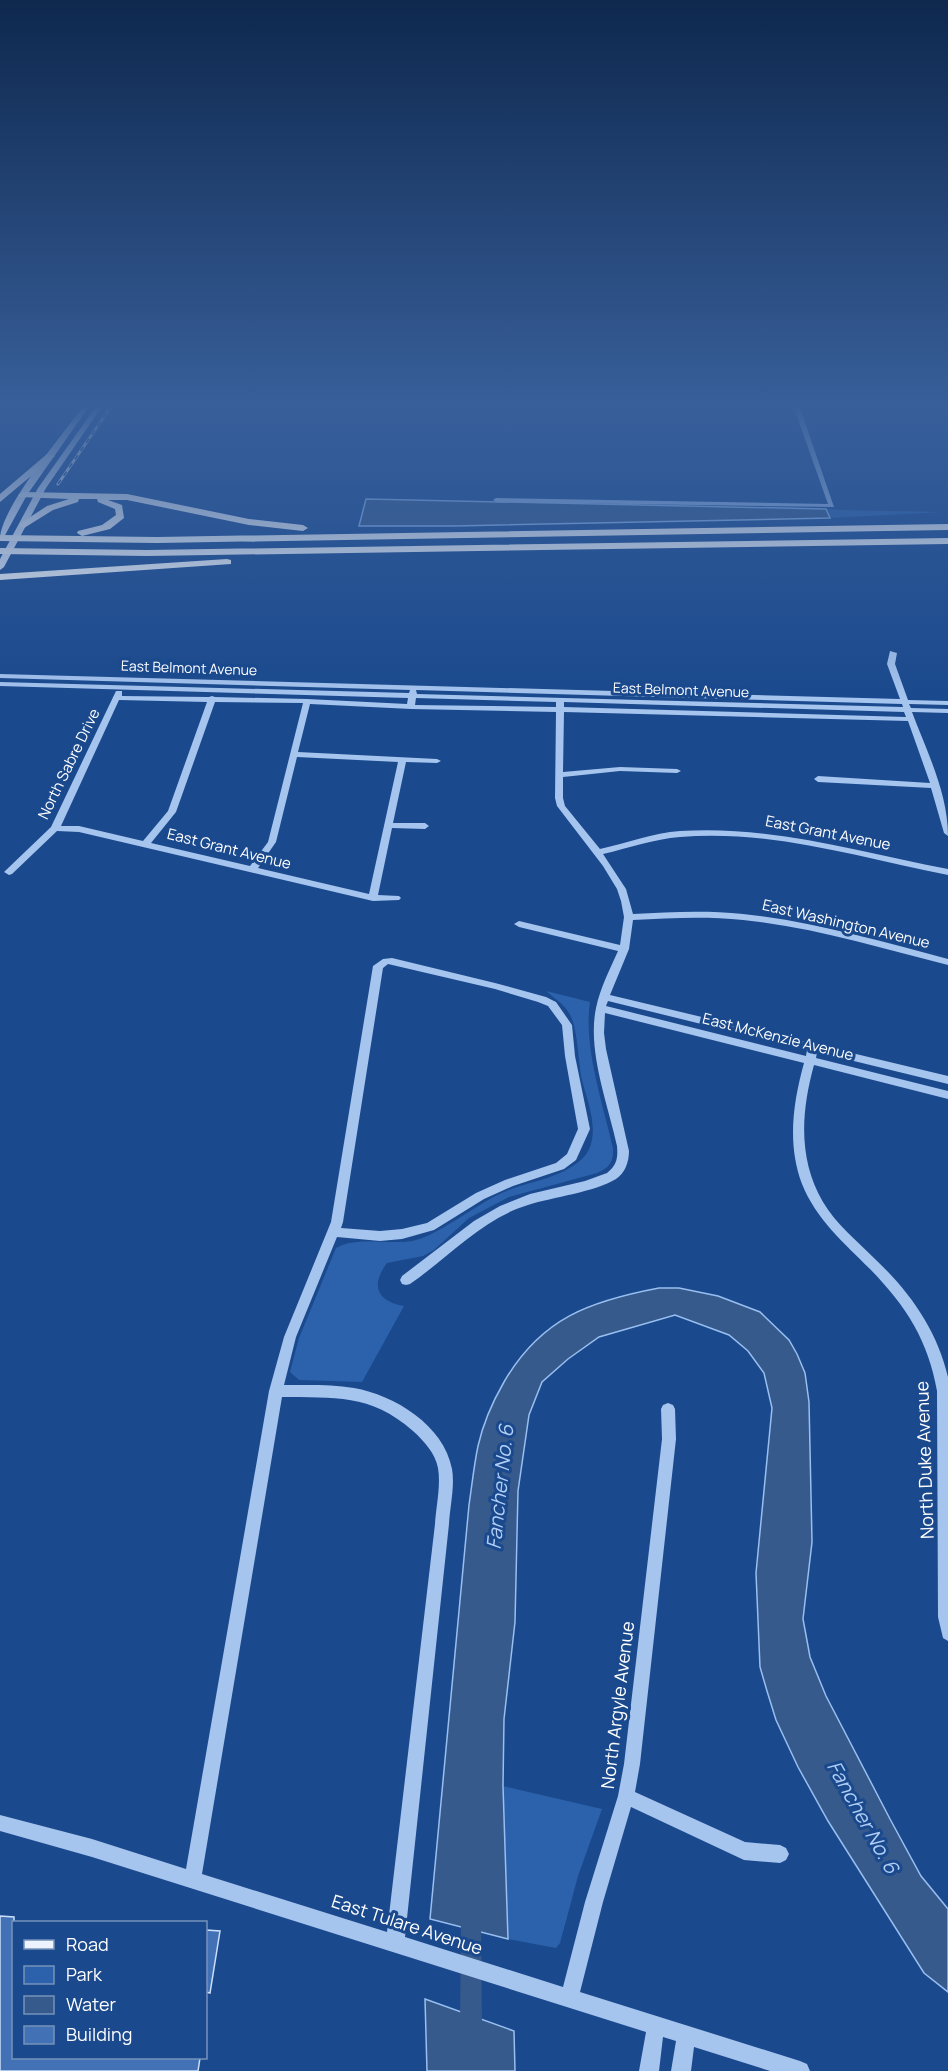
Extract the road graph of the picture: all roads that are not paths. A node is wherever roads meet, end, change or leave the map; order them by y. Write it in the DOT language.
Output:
graph roads {
  1 [pos="19,505"];
  2 [pos="33,505"];
  3 [pos="62,505"];
  4 [pos="115,505"];
  5 [pos="168,505"];
  6 [pos="756,505"];
  7 [pos="832,505"];
  8 [pos="24,525"];
  9 [pos="948,527"];
  10 [pos="532,534"];
  11 [pos="0,536"];
  12 [pos="948,541"];
  13 [pos="537,548"];
  14 [pos="1,560"];
  15 [pos="0,577"];
  16 [pos="893,653"];
  17 [pos="0,676"];
  18 [pos="0,684"];
  19 [pos="121,688"];
  20 [pos="413,692"];
  21 [pos="117,698"];
  22 [pos="212,698"];
  23 [pos="307,701"];
  24 [pos="560,704"];
  25 [pos="948,704"];
  26 [pos="411,707"];
  27 [pos="907,710"];
  28 [pos="948,711"];
  29 [pos="294,754"];
  30 [pos="402,760"];
  31 [pos="437,761"];
  32 [pos="677,771"];
  33 [pos="561,775"];
  34 [pos="818,779"];
  35 [pos="935,786"];
  36 [pos="388,825"];
  37 [pos="425,826"];
  38 [pos="55,828"];
  39 [pos="948,833"];
  40 [pos="146,844"];
  41 [pos="596,853"];
  42 [pos="252,870"];
  43 [pos="9,872"];
  44 [pos="948,872"];
  45 [pos="373,898"];
  46 [pos="396,898"];
  47 [pos="629,917"];
  48 [pos="519,924"];
  49 [pos="624,950"];
  50 [pos="948,962"];
  51 [pos="604,997"];
  52 [pos="601,1008"];
  53 [pos="812,1054"];
  54 [pos="948,1080"];
  55 [pos="948,1095"];
  56 [pos="334,1232"];
  57 [pos="406,1280"];
  58 [pos="276,1391"];
  59 [pos="668,1409"];
  60 [pos="948,1633"];
  61 [pos="626,1796"];
  62 [pos="0,1823"];
  63 [pos="780,1854"];
  64 [pos="192,1880"];
  65 [pos="395,1944"];
  66 [pos="568,1999"];
  67 [pos="656,2025"];
  68 [pos="686,2035"];
  69 [pos="649,2071"];
  70 [pos="681,2071"];
  71 [pos="800,2071"];
  1 -- 11 [label="main road"];
  2 -- 8 [label="main road"];
  3 -- 8 [label="highway"];
  4 -- 11 [label="highway"];
  5 -- 10 [label="highway"];
  6 -- 7 [label="street"];
  8 -- 14 [label="main road"];
  9 -- 10 [label="highway"];
  10 -- 11 [label="highway"];
  12 -- 13 [label="highway"];
  13 -- 14 [label="highway"];
  13 -- 15 [label="highway"];
  16 -- 27 [label="street"];
  17 -- 20 [label="street, East Belmont Avenue"];
  18 -- 19 [label="street, East Belmont Avenue"];
  19 -- 20 [label="street, East Belmont Avenue"];
  19 -- 21 [label="street, North Sabre Drive"];
  20 -- 24 [label="street, East Belmont Avenue"];
  20 -- 26 [label="street"];
  20 -- 27 [label="street, East Belmont Avenue"];
  21 -- 22 [label="street, East Belmont Avenue"];
  21 -- 38 [label="street, North Sabre Drive"];
  22 -- 23 [label="street, East Belmont Avenue"];
  22 -- 40 [label="street"];
  23 -- 26 [label="street, East Belmont Avenue"];
  23 -- 29 [label="street"];
  24 -- 26 [label="street, East Belmont Avenue"];
  24 -- 27 [label="street, East Belmont Avenue"];
  24 -- 33 [label="street"];
  25 -- 27 [label="street, East Belmont Avenue"];
  27 -- 28 [label="street, East Belmont Avenue"];
  27 -- 35 [label="street"];
  29 -- 30 [label="street"];
  29 -- 42 [label="street"];
  30 -- 31 [label="street"];
  30 -- 36 [label="street"];
  32 -- 33 [label="street"];
  33 -- 41 [label="street"];
  34 -- 35 [label="street"];
  35 -- 39 [label="street"];
  36 -- 37 [label="street"];
  36 -- 45 [label="street"];
  38 -- 40 [label="street, East Grant Avenue"];
  38 -- 43 [label="street, North Sabre Drive"];
  40 -- 42 [label="street, East Grant Avenue"];
  41 -- 44 [label="street, East Grant Avenue"];
  41 -- 47 [label="street"];
  42 -- 45 [label="street, East Grant Avenue"];
  45 -- 46 [label="street, East Grant Avenue"];
  47 -- 49 [label="street"];
  47 -- 50 [label="street, East Washington Avenue"];
  48 -- 49 [label="street"];
  49 -- 51 [label="street"];
  51 -- 52 [label="street"];
  51 -- 53 [label="street, East McKenzie Avenue"];
  52 -- 53 [label="street, East McKenzie Avenue"];
  52 -- 57 [label="street"];
  53 -- 54 [label="street, East McKenzie Avenue"];
  53 -- 55 [label="street, East McKenzie Avenue"];
  53 -- 60 [label="street, North Duke Avenue"];
  56 -- 56 [label="street"];
  56 -- 58 [label="street"];
  58 -- 64 [label="street"];
  58 -- 65 [label="street"];
  59 -- 61 [label="street, North Argyle Avenue"];
  61 -- 63 [label="street"];
  61 -- 66 [label="street, North Argyle Avenue"];
  62 -- 64 [label="street, East Tulare Avenue"];
  64 -- 65 [label="street, East Tulare Avenue"];
  65 -- 66 [label="street, East Tulare Avenue"];
  66 -- 67 [label="street, East Tulare Avenue"];
  67 -- 68 [label="street, East Tulare Avenue"];
  67 -- 69 [label="street"];
  68 -- 70 [label="street"];
  68 -- 71 [label="street, East Tulare Avenue"];
}
